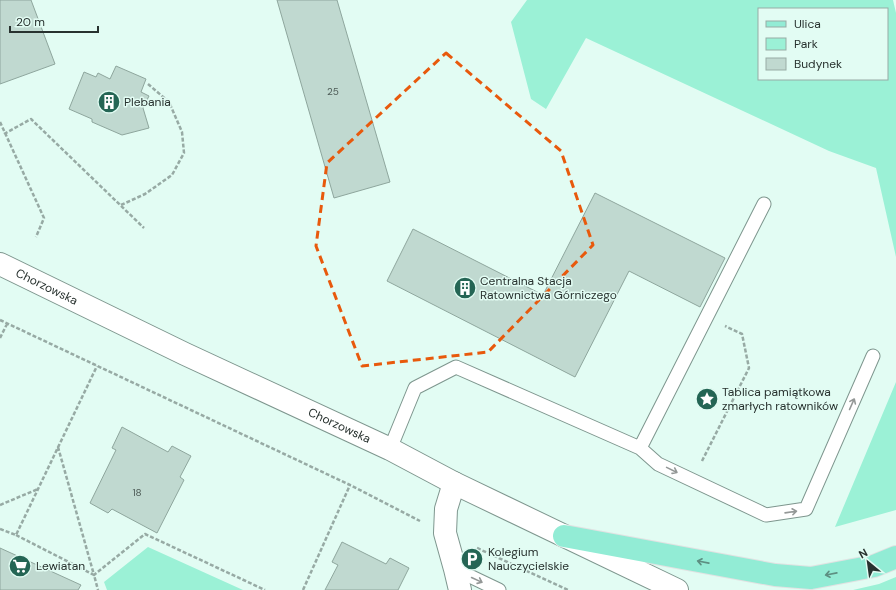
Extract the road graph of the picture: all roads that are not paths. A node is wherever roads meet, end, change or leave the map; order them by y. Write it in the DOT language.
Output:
graph roads {
  1 [pos="764,204"];
  2 [pos="0,264"];
  3 [pos="873,356"];
  4 [pos="640,448"];
  5 [pos="390,449"];
  6 [pos="454,483"];
  7 [pos="564,536"];
  8 [pos="896,557"];
  9 [pos="455,569"];
  10 [pos="460,590"];
  11 [pos="499,590"];
  12 [pos="677,590"];
  1 -- 4 [label="lane"];
  2 -- 5 [label="main road, Chorzowska"];
  4 -- 3 [label="lane, one-way"];
  4 -- 5 [label="lane"];
  5 -- 6 [label="main road, Chorzowska"];
  6 -- 7 [label="main road, Chorzowska"];
  6 -- 9 [label="main road"];
  8 -- 7 [label="main road, one-way"];
  7 -- 12 [label="main road, Chorzowska"];
  9 -- 10 [label="main road"];
  9 -- 11 [label="lane, one-way"];
}
